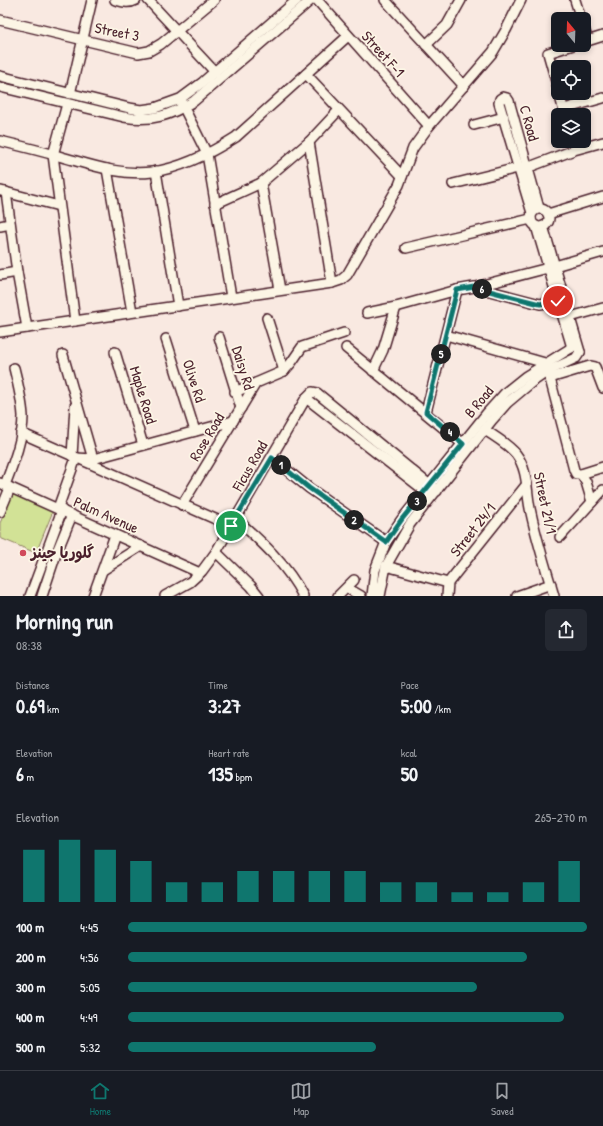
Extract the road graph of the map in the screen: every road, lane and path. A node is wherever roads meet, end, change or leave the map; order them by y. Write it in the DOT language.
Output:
graph roads {
  1 [pos="92,0"];
  2 [pos="115,0"];
  3 [pos="136,0"];
  4 [pos="148,0"];
  5 [pos="214,0"];
  6 [pos="297,0"];
  7 [pos="311,0"];
  8 [pos="317,0"];
  9 [pos="461,0"];
  10 [pos="521,0"];
  11 [pos="575,0"];
  12 [pos="391,2"];
  13 [pos="579,12"];
  14 [pos="0,20"];
  15 [pos="177,31"];
  16 [pos="348,36"];
  17 [pos="603,36"];
  18 [pos="83,40"];
  19 [pos="591,40"];
  20 [pos="426,45"];
  21 [pos="551,52"];
  22 [pos="551,64"];
  23 [pos="215,72"];
  24 [pos="306,74"];
  25 [pos="0,76"];
  26 [pos="464,86"];
  27 [pos="0,87"];
  28 [pos="70,94"];
  29 [pos="603,98"];
  30 [pos="182,103"];
  31 [pos="67,104"];
  32 [pos="576,108"];
  33 [pos="339,110"];
  34 [pos="504,117"];
  35 [pos="474,125"];
  36 [pos="429,126"];
  37 [pos="0,141"];
  38 [pos="309,142"];
  39 [pos="603,142"];
  40 [pos="574,150"];
  41 [pos="207,154"];
  42 [pos="53,155"];
  43 [pos="532,166"];
  44 [pos="518,168"];
  45 [pos="107,169"];
  46 [pos="156,171"];
  47 [pos="402,176"];
  48 [pos="261,183"];
  49 [pos="453,184"];
  50 [pos="3,192"];
  51 [pos="603,197"];
  52 [pos="215,204"];
  53 [pos="59,206"];
  54 [pos="548,214"];
  55 [pos="536,219"];
  56 [pos="10,224"];
  57 [pos="0,226"];
  58 [pos="406,248"];
  59 [pos="603,252"];
  60 [pos="551,267"];
  61 [pos="17,272"];
  62 [pos="0,275"];
  63 [pos="332,283"];
  64 [pos="474,287"];
  65 [pos="280,290"];
  66 [pos="457,290"];
  67 [pos="231,297"];
  68 [pos="558,301"];
  69 [pos="178,306"];
  70 [pos="396,307"];
  71 [pos="603,308"];
  72 [pos="132,312"];
  73 [pos="367,313"];
  74 [pos="570,317"];
  75 [pos="267,318"];
  76 [pos="75,321"];
  77 [pos="28,328"];
  78 [pos="0,332"];
  79 [pos="344,333"];
  80 [pos="446,335"];
  81 [pos="219,337"];
  82 [pos="166,339"];
  83 [pos="346,348"];
  84 [pos="571,348"];
  85 [pos="115,352"];
  86 [pos="580,352"];
  87 [pos="63,355"];
  88 [pos="14,368"];
  89 [pos="284,370"];
  90 [pos="373,371"];
  91 [pos="548,371"];
  92 [pos="256,383"];
  93 [pos="603,388"];
  94 [pos="235,392"];
  95 [pos="75,398"];
  96 [pos="241,408"];
  97 [pos="426,412"];
  98 [pos="233,421"];
  99 [pos="485,430"];
  100 [pos="195,431"];
  101 [pos="20,433"];
  102 [pos="463,444"];
  103 [pos="143,445"];
  104 [pos="74,457"];
  105 [pos="272,458"];
  106 [pos="93,459"];
  107 [pos="603,467"];
  108 [pos="581,474"];
  109 [pos="527,484"];
  110 [pos="5,485"];
  111 [pos="603,490"];
  112 [pos="431,491"];
  113 [pos="592,502"];
  114 [pos="182,505"];
  115 [pos="60,509"];
  116 [pos="0,512"];
  117 [pos="72,515"];
  118 [pos="234,523"];
  119 [pos="115,535"];
  120 [pos="560,537"];
  121 [pos="386,542"];
  122 [pos="141,546"];
  123 [pos="216,552"];
  124 [pos="386,566"];
  125 [pos="102,570"];
  126 [pos="200,573"];
  127 [pos="354,580"];
  128 [pos="448,583"];
  129 [pos="551,584"];
  130 [pos="347,588"];
  131 [pos="30,596"];
  132 [pos="42,596"];
  133 [pos="93,596"];
  134 [pos="165,596"];
  135 [pos="259,596"];
  136 [pos="303,596"];
  137 [pos="338,596"];
  138 [pos="361,596"];
  139 [pos="372,596"];
  140 [pos="380,596"];
  141 [pos="447,596"];
  142 [pos="517,596"];
  143 [pos="554,596"];
  1 -- 18 [label="street"];
  2 -- 3 [label="street"];
  4 -- 15 [label="street"];
  5 -- 15 [label="street, Street 3"];
  6 -- 23 [label="street"];
  7 -- 30 [label="street"];
  8 -- 16 [label="street, Street F-1"];
  9 -- 20 [label="street"];
  10 -- 26 [label="street"];
  11 -- 13 [label="street"];
  12 -- 20 [label="street"];
  14 -- 18 [label="street, Street 3"];
  15 -- 18 [label="street, Street 3"];
  15 -- 23 [label="street"];
  16 -- 24 [label="street"];
  16 -- 36 [label="street, Street F-1"];
  17 -- 19 [label="street"];
  18 -- 28 [label="street"];
  20 -- 26 [label="street"];
  21 -- 22 [label="street"];
  23 -- 30 [label="street"];
  24 -- 33 [label="street"];
  24 -- 41 [label="street"];
  25 -- 28 [label="street"];
  26 -- 36 [label="street"];
  27 -- 31 [label="street"];
  28 -- 30 [label="street"];
  29 -- 32 [label="street"];
  30 -- 31 [label="street"];
  30 -- 41 [label="street"];
  31 -- 42 [label="street"];
  33 -- 38 [label="street"];
  33 -- 47 [label="street"];
  34 -- 35 [label="street"];
  34 -- 44 [label="street, C Road"];
  34 -- 55 [label="street, C Road"];
  36 -- 47 [label="street"];
  37 -- 42 [label="street"];
  38 -- 48 [label="street"];
  38 -- 63 [label="street"];
  39 -- 40 [label="street"];
  40 -- 43 [label="street"];
  41 -- 46 [label="street"];
  41 -- 52 [label="street"];
  42 -- 45 [label="street"];
  42 -- 53 [label="street"];
  44 -- 49 [label="street"];
  44 -- 55 [label="street, C Road"];
  45 -- 46 [label="street"];
  45 -- 72 [label="street"];
  46 -- 69 [label="street"];
  47 -- 63 [label="street"];
  48 -- 52 [label="street"];
  48 -- 65 [label="street"];
  50 -- 53 [label="street"];
  50 -- 56 [label="street"];
  51 -- 54 [label="street"];
  52 -- 67 [label="street"];
  53 -- 76 [label="street"];
  54 -- 55 [label="street"];
  54 -- 55 [label="street"];
  55 -- 58 [label="street"];
  55 -- 60 [label="street, C Road"];
  56 -- 57 [label="street"];
  56 -- 61 [label="street"];
  59 -- 60 [label="street"];
  60 -- 64 [label="street"];
  60 -- 68 [label="street, C Road"];
  60 -- 74 [label="street, C Road"];
  61 -- 62 [label="street"];
  61 -- 77 [label="street"];
  63 -- 65 [label="street"];
  64 -- 66 [label="street"];
  64 -- 68 [label="street"];
  65 -- 67 [label="street"];
  66 -- 70 [label="street"];
  66 -- 80 [label="street"];
  67 -- 69 [label="street"];
  68 -- 84 [label="street, C Road"];
  69 -- 72 [label="street"];
  70 -- 73 [label="street"];
  70 -- 90 [label="street"];
  71 -- 74 [label="street"];
  72 -- 76 [label="street"];
  74 -- 86 [label="street, C Road"];
  75 -- 89 [label="street"];
  76 -- 77 [label="street"];
  77 -- 78 [label="street"];
  79 -- 89 [label="street"];
  80 -- 91 [label="street"];
  80 -- 97 [label="street"];
  81 -- 94 [label="street, Daisy Rd"];
  82 -- 100 [label="street, Olive Rd"];
  83 -- 90 [label="street"];
  84 -- 86 [label="street"];
  84 -- 91 [label="street, B Road"];
  85 -- 103 [label="street, Maple Road"];
  86 -- 91 [label="street, B Road"];
  87 -- 95 [label="street"];
  88 -- 101 [label="street"];
  89 -- 92 [label="street"];
  90 -- 97 [label="street"];
  91 -- 93 [label="street"];
  91 -- 99 [label="street, B Road"];
  91 -- 102 [label="street, B Road"];
  91 -- 108 [label="street"];
  92 -- 94 [label="street"];
  92 -- 96 [label="street, Rose Road"];
  94 -- 96 [label="street, Daisy Rd"];
  95 -- 104 [label="street"];
  95 -- 106 [label="street"];
  96 -- 98 [label="street, Rose Road"];
  97 -- 102 [label="street"];
  98 -- 100 [label="street"];
  98 -- 114 [label="street, Rose Road"];
  99 -- 109 [label="street, Street 21/1"];
  99 -- 112 [label="street, B Road"];
  100 -- 103 [label="street"];
  101 -- 104 [label="street"];
  101 -- 110 [label="street"];
  102 -- 112 [label="street, B Road"];
  103 -- 106 [label="street"];
  104 -- 106 [label="street"];
  104 -- 114 [label="street"];
  104 -- 115 [label="street"];
  105 -- 112 [label="street, Ficus Road"];
  105 -- 118 [label="street, Ficus Road"];
  105 -- 121 [label="street"];
  107 -- 108 [label="street"];
  108 -- 113 [label="street"];
  109 -- 128 [label="street, Street 24/1"];
  109 -- 129 [label="street, Street 21/1"];
  110 -- 115 [label="street, Palm Avenue"];
  110 -- 116 [label="street"];
  111 -- 113 [label="street"];
  112 -- 121 [label="street, B Road"];
  112 -- 124 [label="street, B Road"];
  113 -- 120 [label="street"];
  114 -- 118 [label="street"];
  115 -- 117 [label="street, Palm Avenue"];
  115 -- 131 [label="street"];
  117 -- 119 [label="street, Palm Avenue"];
  117 -- 132 [label="street"];
  118 -- 123 [label="street, Ficus Road"];
  118 -- 136 [label="street"];
  119 -- 122 [label="street, Palm Avenue"];
  119 -- 125 [label="street"];
  121 -- 139 [label="street, B Road"];
  122 -- 125 [label="street"];
  122 -- 126 [label="street, Palm Avenue"];
  123 -- 126 [label="street, Ficus Road"];
  123 -- 135 [label="street"];
  124 -- 128 [label="street"];
  124 -- 140 [label="street, B Road"];
  125 -- 133 [label="street"];
  126 -- 134 [label="street, Ficus Road"];
  127 -- 130 [label="street"];
  128 -- 141 [label="street"];
  129 -- 142 [label="street"];
  129 -- 143 [label="street, Street 21/1"];
  130 -- 137 [label="street"];
  130 -- 138 [label="street"];
}
